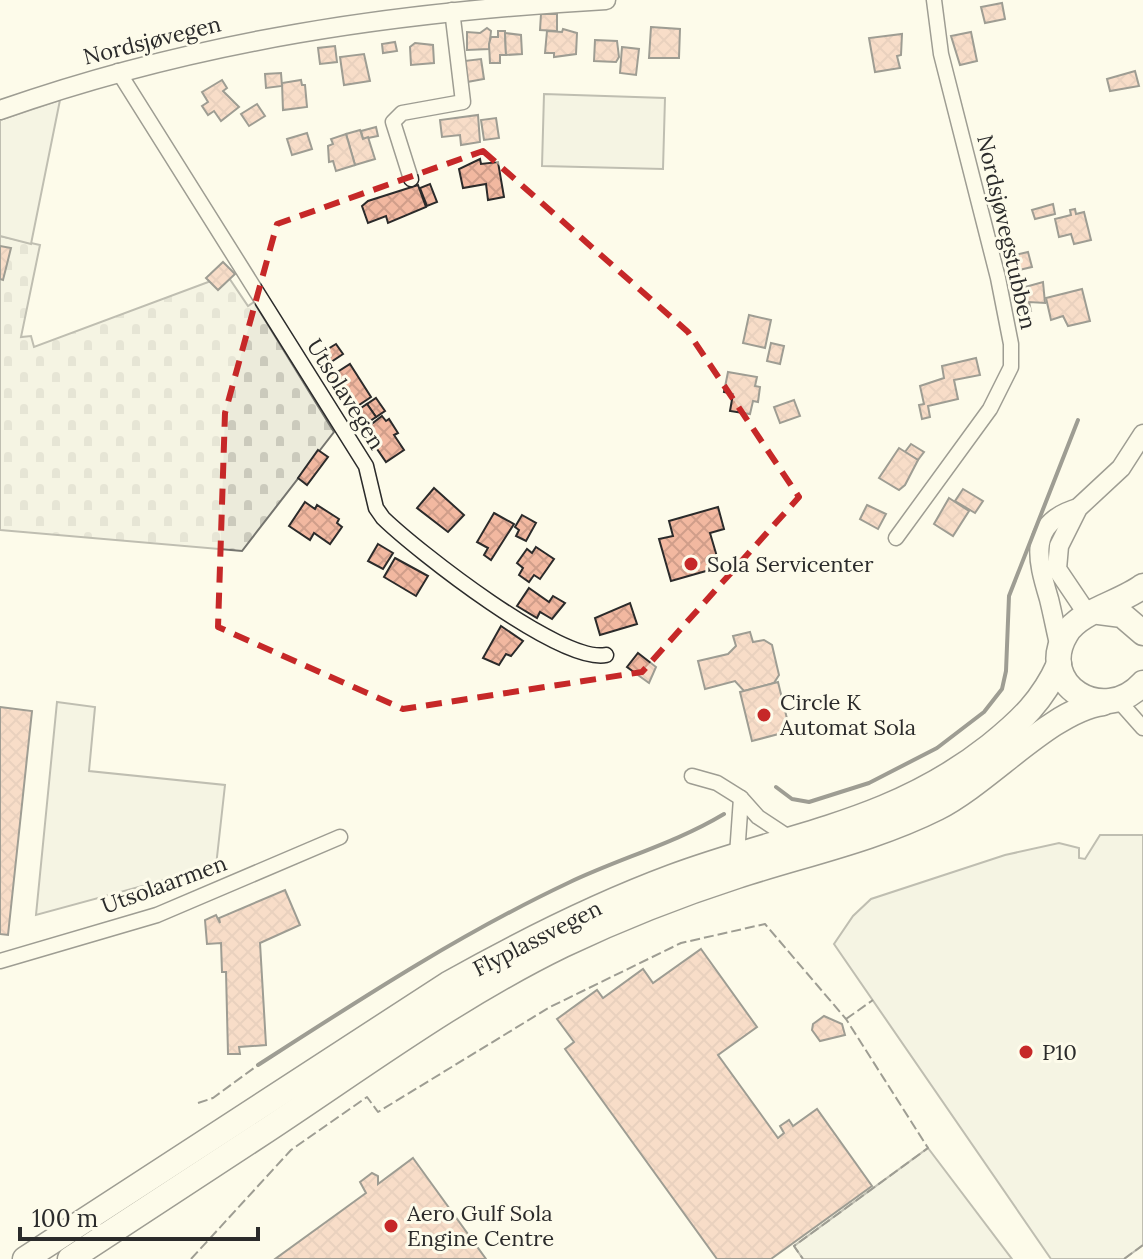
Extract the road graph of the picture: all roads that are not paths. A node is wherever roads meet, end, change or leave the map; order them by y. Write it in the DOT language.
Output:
graph roads {
  1 [pos="606,0"];
  2 [pos="934,0"];
  3 [pos="452,10"];
  4 [pos="118,71"];
  5 [pos="0,110"];
  6 [pos="411,179"];
  7 [pos="1143,434"];
  8 [pos="1078,508"];
  9 [pos="896,538"];
  10 [pos="1143,586"];
  11 [pos="1093,614"];
  12 [pos="1143,633"];
  13 [pos="606,655"];
  14 [pos="1060,656"];
  15 [pos="1143,683"];
  16 [pos="1111,702"];
  17 [pos="1143,728"];
  18 [pos="692,776"];
  19 [pos="741,798"];
  20 [pos="340,837"];
  21 [pos="794,840"];
  22 [pos="737,855"];
  23 [pos="0,961"];
  24 [pos="25,1259"];
  25 [pos="70,1259"];
  1 -- 3 [label="street, Nordsjøvegen"];
  2 -- 9 [label="street, Nordsjøvegstubben"];
  3 -- 4 [label="street, Nordsjøvegen"];
  3 -- 6 [label="street"];
  4 -- 5 [label="street, Nordsjøvegen"];
  4 -- 13 [label="street, Utsolavegen"];
  7 -- 8 [label="street"];
  8 -- 11 [label="street"];
  8 -- 14 [label="street"];
  10 -- 11 [label="highway, Flyplassvegen"];
  11 -- 12 [label="highway"];
  11 -- 14 [label="highway, Flyplassvegen"];
  14 -- 16 [label="highway"];
  14 -- 21 [label="highway, Flyplassvegen"];
  15 -- 16 [label="highway, Flyplassvegen"];
  16 -- 17 [label="street"];
  16 -- 25 [label="highway, Flyplassvegen"];
  18 -- 19 [label="street"];
  19 -- 21 [label="street"];
  19 -- 22 [label="street"];
  20 -- 23 [label="street, Utsolaarmen"];
  21 -- 22 [label="highway, Flyplassvegen"];
  22 -- 24 [label="highway, Flyplassvegen"];
}
